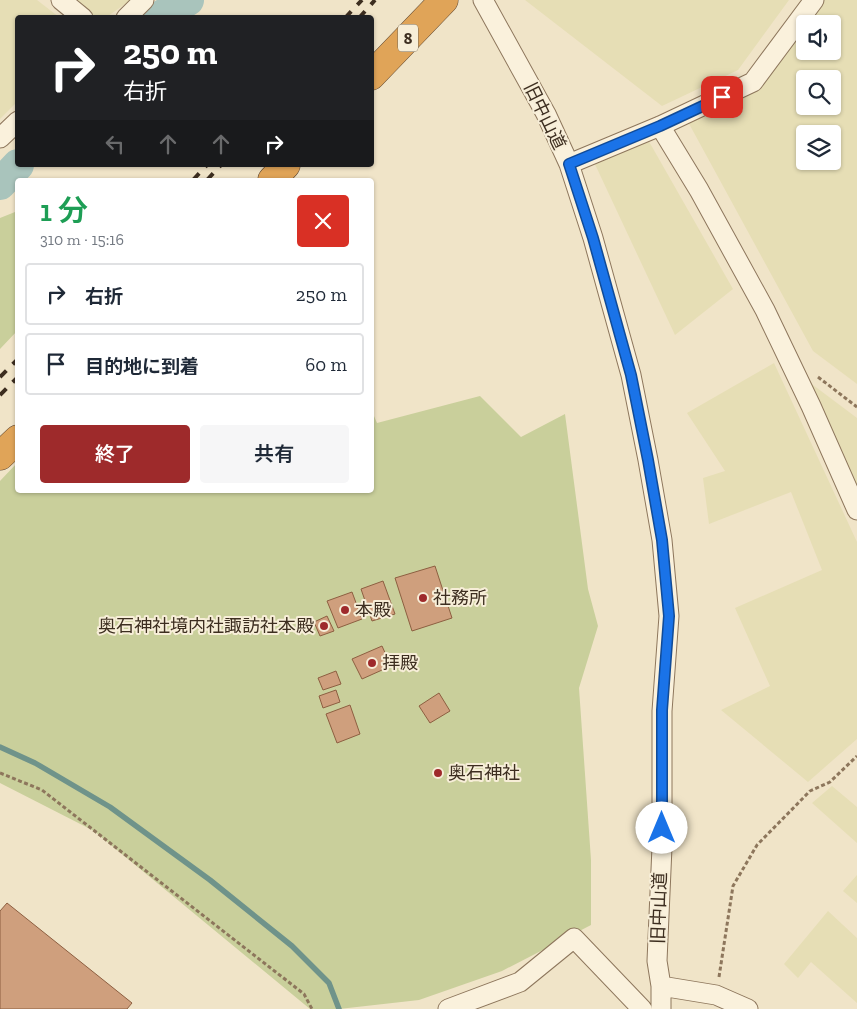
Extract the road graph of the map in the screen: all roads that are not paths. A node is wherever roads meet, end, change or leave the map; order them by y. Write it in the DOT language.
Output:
graph roads {
  1 [pos="61,0"];
  2 [pos="144,0"];
  3 [pos="444,0"];
  4 [pos="483,0"];
  5 [pos="814,0"];
  6 [pos="79,15"];
  7 [pos="129,15"];
  8 [pos="374,73"];
  9 [pos="15,124"];
  10 [pos="660,126"];
  11 [pos="0,138"];
  12 [pos="569,164"];
  13 [pos="284,167"];
  14 [pos="274,178"];
  15 [pos="15,442"];
  16 [pos="0,456"];
  17 [pos="857,510"];
  18 [pos="661,986"];
  19 [pos="448,1009"];
  20 [pos="642,1009"];
  21 [pos="661,1009"];
  22 [pos="748,1009"];
  1 -- 6 [label="street"];
  2 -- 7 [label="street"];
  3 -- 8 [label="highway, 8"];
  4 -- 12 [label="street, 旧中山道"];
  5 -- 10 [label="street"];
  9 -- 11 [label="street"];
  10 -- 12 [label="street"];
  10 -- 17 [label="street"];
  12 -- 18 [label="street, 旧中山道"];
  13 -- 14 [label="highway"];
  15 -- 16 [label="highway"];
  18 -- 21 [label="street, 旧中山道"];
  18 -- 22 [label="street"];
  19 -- 20 [label="street"];
}
